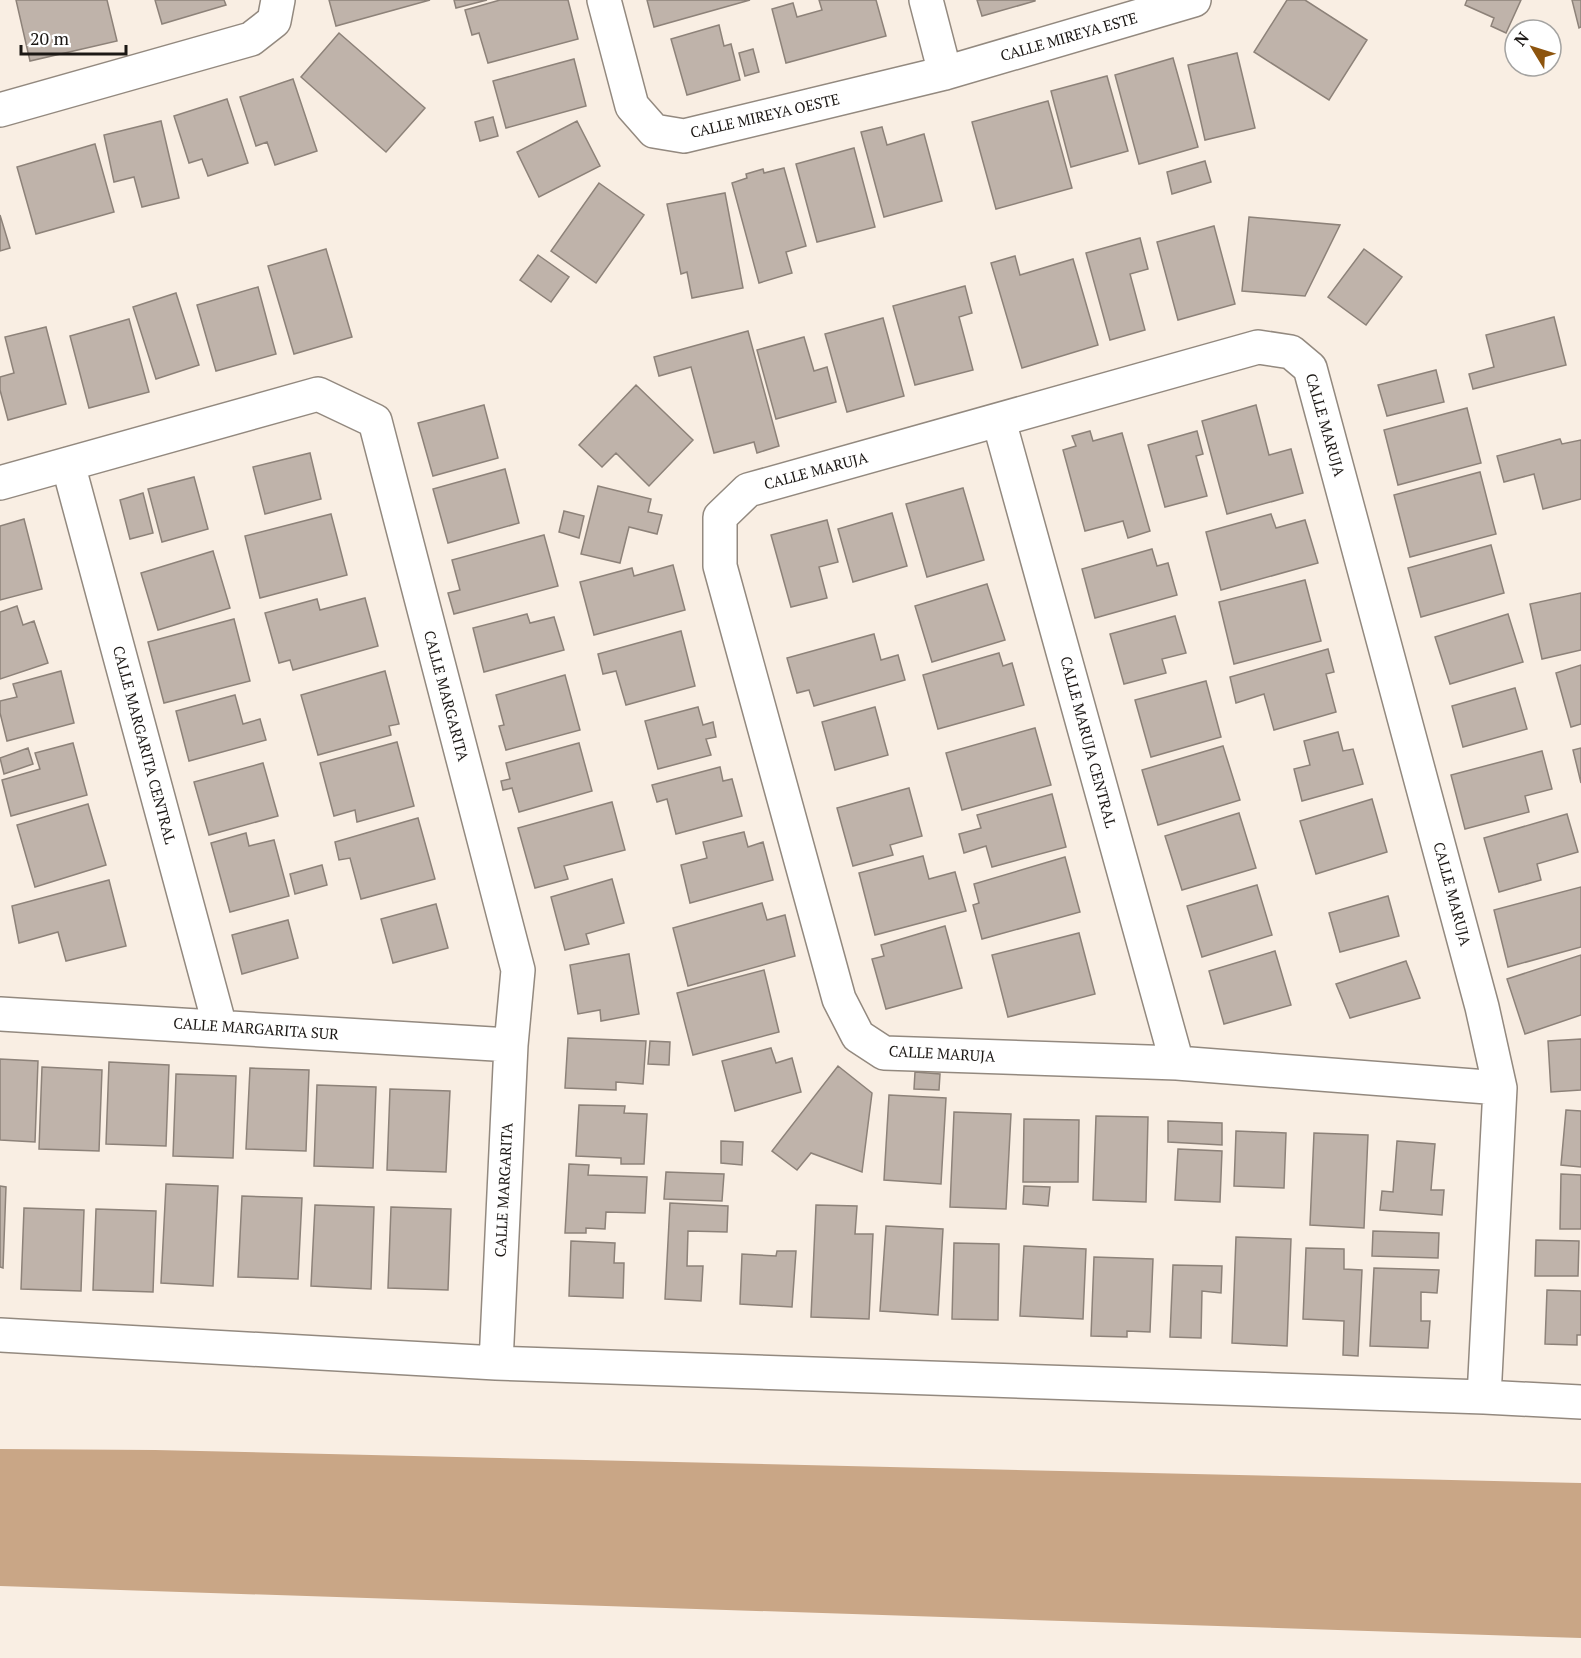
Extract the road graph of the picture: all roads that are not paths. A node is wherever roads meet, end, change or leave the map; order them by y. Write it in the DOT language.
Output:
graph roads {
  1 [pos="278,0"];
  2 [pos="604,0"];
  3 [pos="926,0"];
  4 [pos="1194,0"];
  5 [pos="945,73"];
  6 [pos="0,110"];
  7 [pos="999,421"];
  8 [pos="68,464"];
  9 [pos="0,483"];
  10 [pos="0,1014"];
  11 [pos="220,1027"];
  12 [pos="511,1046"];
  13 [pos="1177,1063"];
  14 [pos="1500,1088"];
  15 [pos="0,1335"];
  16 [pos="496,1363"];
  17 [pos="1484,1397"];
  18 [pos="1581,1402"];
  1 -- 6 [label="street"];
  2 -- 5 [label="street, CALLE MIREYA OESTE"];
  3 -- 5 [label="street"];
  4 -- 5 [label="street, CALLE MIREYA ESTE"];
  7 -- 13 [label="street, CALLE MARUJA CENTRAL"];
  7 -- 13 [label="street, CALLE MARUJA"];
  7 -- 14 [label="street, CALLE MARUJA"];
  8 -- 9 [label="street, CALLE MARGARITA"];
  8 -- 11 [label="street, CALLE MARGARITA CENTRAL"];
  8 -- 12 [label="street, CALLE MARGARITA"];
  10 -- 11 [label="street, CALLE MARGARITA SUR"];
  11 -- 12 [label="street, CALLE MARGARITA SUR"];
  12 -- 16 [label="street, CALLE MARGARITA"];
  13 -- 14 [label="street, CALLE MARUJA"];
  14 -- 17 [label="street, CALLE MARUJA"];
  15 -- 16 [label="street"];
  16 -- 17 [label="street"];
  17 -- 18 [label="street"];
}
